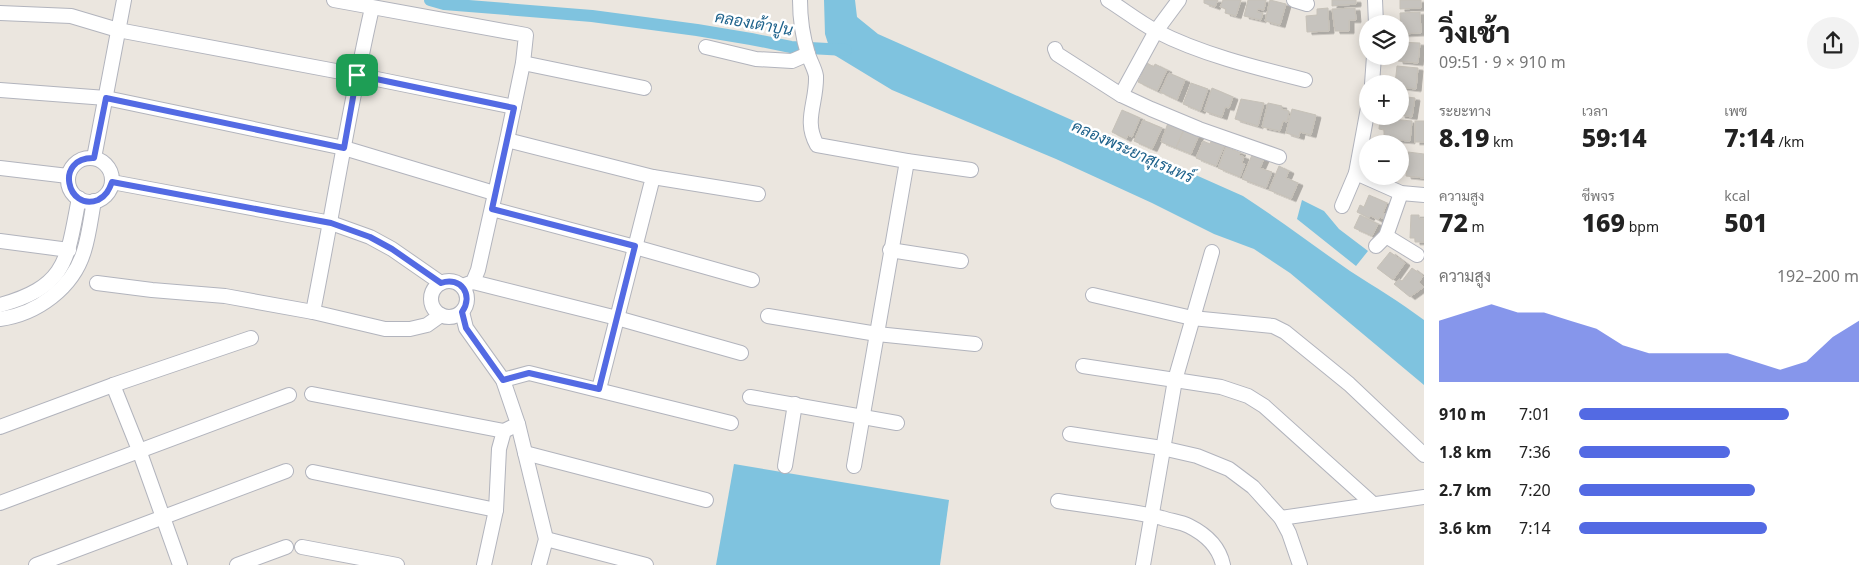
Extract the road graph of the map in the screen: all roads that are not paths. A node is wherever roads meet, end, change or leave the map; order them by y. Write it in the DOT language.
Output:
graph roads {
  1 [pos="124,0"];
  2 [pos="334,0"];
  3 [pos="800,0"];
  4 [pos="1108,0"];
  5 [pos="1179,0"];
  6 [pos="1375,0"];
  7 [pos="372,8"];
  8 [pos="0,13"];
  9 [pos="1376,15"];
  10 [pos="118,30"];
  11 [pos="1156,31"];
  12 [pos="706,47"];
  13 [pos="806,48"];
  14 [pos="1055,49"];
  15 [pos="523,63"];
  16 [pos="357,75"];
  17 [pos="1305,80"];
  18 [pos="644,88"];
  19 [pos="0,90"];
  20 [pos="1121,94"];
  21 [pos="106,98"];
  22 [pos="514,108"];
  23 [pos="1365,125"];
  24 [pos="507,140"];
  25 [pos="344,148"];
  26 [pos="94,158"];
  27 [pos="1279,158"];
  28 [pos="907,161"];
  29 [pos="0,168"];
  30 [pos="972,170"];
  31 [pos="1356,173"];
  32 [pos="68,176"];
  33 [pos="653,177"];
  34 [pos="112,182"];
  35 [pos="494,193"];
  36 [pos="1401,193"];
  37 [pos="758,194"];
  38 [pos="1424,195"];
  39 [pos="79,198"];
  40 [pos="94,201"];
  41 [pos="1342,206"];
  42 [pos="492,209"];
  43 [pos="331,223"];
  44 [pos="1386,236"];
  45 [pos="0,241"];
  46 [pos="635,246"];
  47 [pos="1376,246"];
  48 [pos="69,250"];
  49 [pos="890,250"];
  50 [pos="1212,252"];
  51 [pos="1417,255"];
  52 [pos="961,261"];
  53 [pos="752,280"];
  54 [pos="97,283"];
  55 [pos="441,283"];
  56 [pos="468,284"];
  57 [pos="1093,295"];
  58 [pos="0,304"];
  59 [pos="313,312"];
  60 [pos="462,312"];
  61 [pos="441,315"];
  62 [pos="768,316"];
  63 [pos="617,318"];
  64 [pos="1192,318"];
  65 [pos="0,319"];
  66 [pos="877,334"];
  67 [pos="251,338"];
  68 [pos="975,344"];
  69 [pos="741,353"];
  70 [pos="1083,366"];
  71 [pos="503,380"];
  72 [pos="1174,380"];
  73 [pos="114,385"];
  74 [pos="599,389"];
  75 [pos="312,394"];
  76 [pos="289,395"];
  77 [pos="750,397"];
  78 [pos="795,404"];
  79 [pos="862,418"];
  80 [pos="731,423"];
  81 [pos="897,423"];
  82 [pos="518,424"];
  83 [pos="0,427"];
  84 [pos="504,431"];
  85 [pos="1070,434"];
  86 [pos="1162,448"];
  87 [pos="139,450"];
  88 [pos="525,452"];
  89 [pos="1424,455"];
  90 [pos="786,466"];
  91 [pos="854,466"];
  92 [pos="286,472"];
  93 [pos="313,472"];
  94 [pos="1424,497"];
  95 [pos="706,500"];
  96 [pos="1058,501"];
  97 [pos="0,503"];
  98 [pos="1373,504"];
  99 [pos="496,510"];
  100 [pos="1151,516"];
  101 [pos="163,518"];
  102 [pos="1282,518"];
  103 [pos="546,539"];
  104 [pos="286,547"];
  105 [pos="302,547"];
  106 [pos="1297,564"];
  107 [pos="36,565"];
  108 [pos="180,565"];
  109 [pos="237,565"];
  110 [pos="397,565"];
  111 [pos="484,565"];
  112 [pos="539,565"];
  113 [pos="646,565"];
  114 [pos="1143,565"];
  115 [pos="1224,565"];
  1 -- 10 [label="street"];
  2 -- 7 [label="street"];
  3 -- 13 [label="street"];
  4 -- 11 [label="street"];
  5 -- 11 [label="street"];
  6 -- 9 [label="street"];
  7 -- 15 [label="street"];
  7 -- 16 [label="street"];
  8 -- 10 [label="street"];
  10 -- 16 [label="street"];
  10 -- 21 [label="street"];
  11 -- 17 [label="street"];
  11 -- 20 [label="street"];
  12 -- 13 [label="street"];
  13 -- 28 [label="street"];
  14 -- 20 [label="street"];
  15 -- 18 [label="street"];
  15 -- 22 [label="street"];
  16 -- 22 [label="street"];
  16 -- 25 [label="street"];
  19 -- 21 [label="street"];
  20 -- 27 [label="street"];
  21 -- 25 [label="street"];
  21 -- 26 [label="street"];
  22 -- 24 [label="street"];
  23 -- 31 [label="street"];
  24 -- 33 [label="street"];
  24 -- 35 [label="street"];
  25 -- 35 [label="street"];
  25 -- 43 [label="street"];
  26 -- 32 [label="street"];
  26 -- 34 [label="street"];
  28 -- 30 [label="street"];
  28 -- 49 [label="street"];
  29 -- 32 [label="street"];
  31 -- 36 [label="street"];
  31 -- 41 [label="street"];
  32 -- 39 [label="street"];
  33 -- 37 [label="street"];
  33 -- 46 [label="street"];
  34 -- 40 [label="street"];
  34 -- 43 [label="street"];
  35 -- 42 [label="street"];
  36 -- 38 [label="street"];
  36 -- 44 [label="street"];
  39 -- 40 [label="street"];
  39 -- 48 [label="street"];
  40 -- 65 [label="street"];
  42 -- 46 [label="street"];
  42 -- 56 [label="street"];
  43 -- 55 [label="street"];
  43 -- 59 [label="street"];
  44 -- 47 [label="street"];
  44 -- 51 [label="street"];
  45 -- 48 [label="street"];
  46 -- 53 [label="street"];
  46 -- 63 [label="street"];
  48 -- 58 [label="street"];
  49 -- 52 [label="street"];
  49 -- 66 [label="street"];
  50 -- 64 [label="street"];
  54 -- 59 [label="street"];
  55 -- 56 [label="street"];
  55 -- 61 [label="street"];
  56 -- 60 [label="street"];
  56 -- 63 [label="street"];
  57 -- 64 [label="street"];
  59 -- 61 [label="street"];
  60 -- 61 [label="street"];
  60 -- 71 [label="street"];
  62 -- 66 [label="street"];
  63 -- 69 [label="street"];
  63 -- 74 [label="street"];
  64 -- 72 [label="street"];
  64 -- 89 [label="street"];
  66 -- 68 [label="street"];
  66 -- 79 [label="street"];
  67 -- 73 [label="street"];
  70 -- 72 [label="street"];
  71 -- 74 [label="street"];
  71 -- 82 [label="street"];
  72 -- 86 [label="street"];
  72 -- 98 [label="street"];
  73 -- 83 [label="street"];
  73 -- 87 [label="street"];
  74 -- 80 [label="street"];
  75 -- 84 [label="street"];
  76 -- 87 [label="street"];
  77 -- 78 [label="street"];
  78 -- 79 [label="street"];
  78 -- 90 [label="street"];
  79 -- 81 [label="street"];
  79 -- 91 [label="street"];
  82 -- 84 [label="street"];
  82 -- 88 [label="street"];
  84 -- 99 [label="street"];
  85 -- 86 [label="street"];
  86 -- 100 [label="street"];
  86 -- 102 [label="street"];
  87 -- 97 [label="street"];
  87 -- 101 [label="street"];
  88 -- 95 [label="street"];
  88 -- 103 [label="street"];
  92 -- 101 [label="street"];
  93 -- 99 [label="street"];
  94 -- 98 [label="street"];
  96 -- 100 [label="street"];
  98 -- 102 [label="street"];
  99 -- 111 [label="street"];
  100 -- 114 [label="street"];
  100 -- 115 [label="street"];
  101 -- 107 [label="street"];
  101 -- 108 [label="street"];
  102 -- 106 [label="street"];
  103 -- 112 [label="street"];
  103 -- 113 [label="street"];
  104 -- 109 [label="street"];
  105 -- 110 [label="street"];
}
